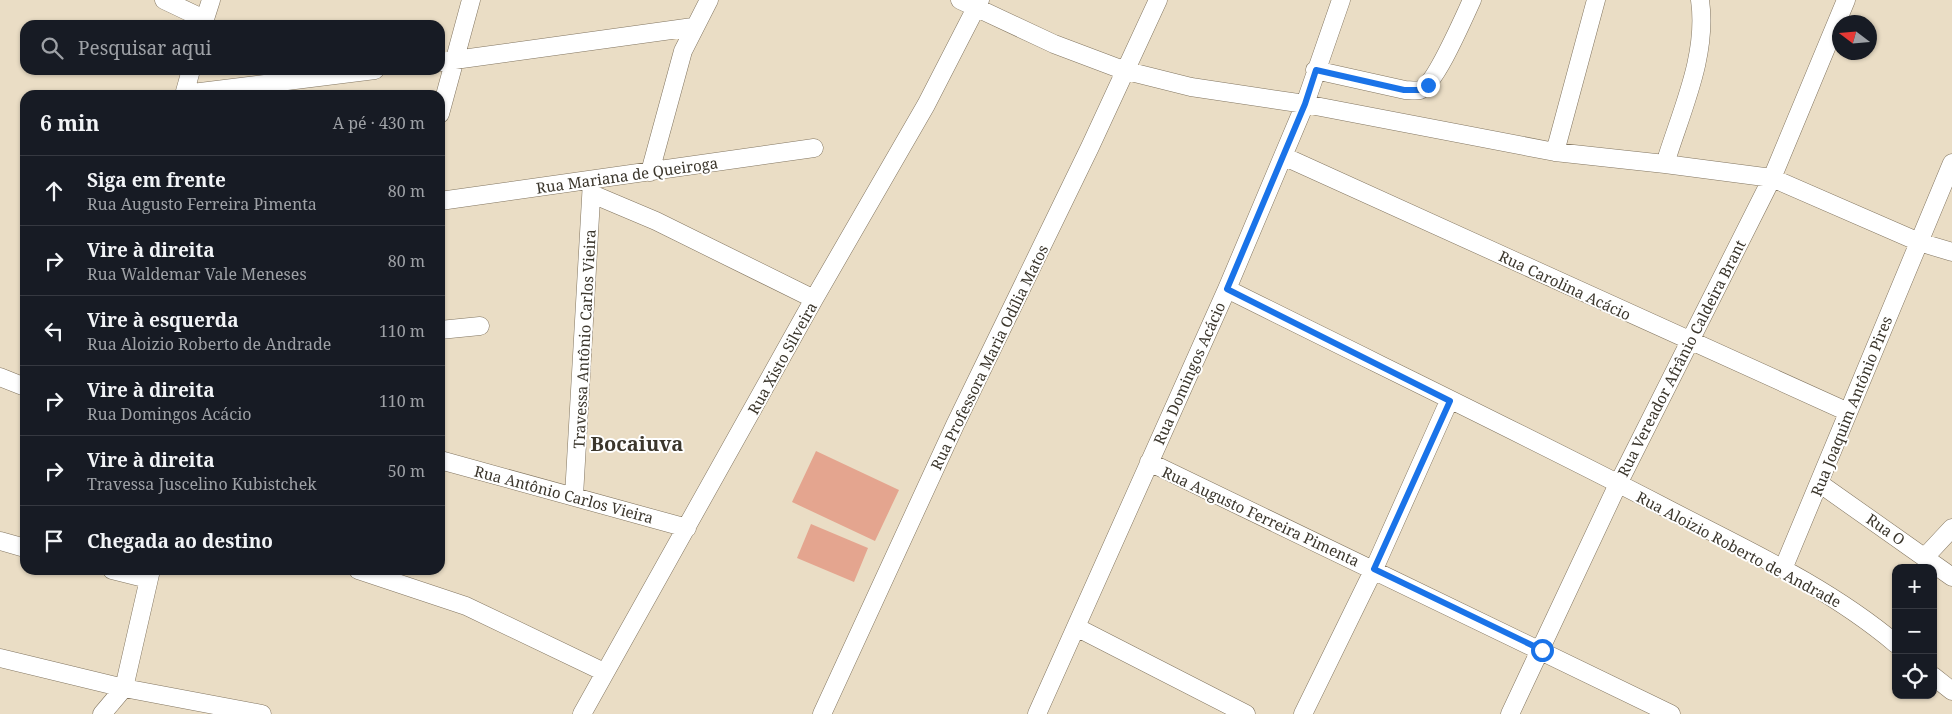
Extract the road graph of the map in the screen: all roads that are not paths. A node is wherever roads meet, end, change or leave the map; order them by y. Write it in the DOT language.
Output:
graph roads {
  1 [pos="164,0"];
  2 [pos="211,0"];
  3 [pos="471,0"];
  4 [pos="709,0"];
  5 [pos="960,0"];
  6 [pos="1158,0"];
  7 [pos="1341,0"];
  8 [pos="1472,0"];
  9 [pos="1596,0"];
  10 [pos="1700,0"];
  11 [pos="1846,0"];
  12 [pos="978,4"];
  13 [pos="200,20"];
  14 [pos="205,20"];
  15 [pos="693,27"];
  16 [pos="447,61"];
  17 [pos="1124,70"];
  18 [pos="1316,70"];
  19 [pos="190,75"];
  20 [pos="337,75"];
  21 [pos="185,90"];
  22 [pos="222,90"];
  23 [pos="443,90"];
  24 [pos="1305,104"];
  25 [pos="814,148"];
  26 [pos="1555,152"];
  27 [pos="1283,156"];
  28 [pos="1952,163"];
  29 [pos="1665,164"];
  30 [pos="650,172"];
  31 [pos="1772,178"];
  32 [pos="592,188"];
  33 [pos="445,201"];
  34 [pos="1919,242"];
  35 [pos="1952,252"];
  36 [pos="1227,289"];
  37 [pos="814,299"];
  38 [pos="480,326"];
  39 [pos="445,330"];
  40 [pos="1688,341"];
  41 [pos="0,377"];
  42 [pos="20,384"];
  43 [pos="1450,401"];
  44 [pos="1848,412"];
  45 [pos="445,461"];
  46 [pos="1148,462"];
  47 [pos="1820,483"];
  48 [pos="1618,484"];
  49 [pos="574,496"];
  50 [pos="687,528"];
  51 [pos="1952,528"];
  52 [pos="0,541"];
  53 [pos="20,547"];
  54 [pos="1925,557"];
  55 [pos="1374,569"];
  56 [pos="1783,570"];
  57 [pos="150,575"];
  58 [pos="377,575"];
  59 [pos="1952,577"];
  60 [pos="1076,627"];
  61 [pos="1892,641"];
  62 [pos="1542,650"];
  63 [pos="0,658"];
  64 [pos="604,672"];
  65 [pos="1937,679"];
  66 [pos="124,688"];
  67 [pos="1952,691"];
  68 [pos="102,714"];
  69 [pos="262,714"];
  70 [pos="582,714"];
  71 [pos="822,714"];
  72 [pos="1037,714"];
  73 [pos="1246,714"];
  74 [pos="1303,714"];
  75 [pos="1510,714"];
  76 [pos="1671,714"];
  1 -- 13 [label="street"];
  2 -- 14 [label="street"];
  3 -- 16 [label="street"];
  4 -- 15 [label="street"];
  5 -- 12 [label="street"];
  6 -- 17 [label="street, Rua Professora Maria Odília Matos"];
  7 -- 18 [label="street, Rua Domingos Acácio"];
  8 -- 18 [label="street"];
  9 -- 26 [label="street"];
  10 -- 29 [label="street"];
  11 -- 31 [label="street, Rua Vereador Afrânio Caldeira Brant"];
  12 -- 17 [label="street"];
  12 -- 37 [label="street, Rua Xisto Silveira"];
  15 -- 16 [label="street"];
  15 -- 30 [label="street"];
  16 -- 23 [label="street"];
  17 -- 24 [label="street"];
  17 -- 71 [label="street, Rua Professora Maria Odília Matos"];
  18 -- 24 [label="street, Rua Domingos Acácio"];
  19 -- 21 [label="street"];
  20 -- 22 [label="street"];
  24 -- 26 [label="street"];
  24 -- 27 [label="street, Rua Domingos Acácio"];
  25 -- 30 [label="street, Rua Mariana de Queiroga"];
  26 -- 29 [label="street"];
  27 -- 36 [label="street, Rua Domingos Acácio"];
  27 -- 40 [label="street, Rua Carolina Acácio"];
  28 -- 34 [label="street, Rua Joaquim Antônio Pires"];
  29 -- 31 [label="street"];
  30 -- 32 [label="street, Rua Mariana de Queiroga"];
  31 -- 34 [label="street"];
  31 -- 40 [label="street, Rua Vereador Afrânio Caldeira Brant"];
  32 -- 33 [label="street, Rua Mariana de Queiroga"];
  32 -- 37 [label="street"];
  32 -- 49 [label="street, Travessa Antônio Carlos Vieira"];
  34 -- 35 [label="street"];
  34 -- 44 [label="street, Rua Joaquim Antônio Pires"];
  36 -- 43 [label="street, Rua Aloizio Roberto de Andrade"];
  36 -- 46 [label="street, Rua Domingos Acácio"];
  37 -- 50 [label="street, Rua Xisto Silveira"];
  38 -- 39 [label="street"];
  40 -- 44 [label="street, Rua Carolina Acácio"];
  40 -- 48 [label="street, Rua Vereador Afrânio Caldeira Brant"];
  41 -- 42 [label="street"];
  43 -- 48 [label="street, Rua Aloizio Roberto de Andrade"];
  43 -- 55 [label="street"];
  44 -- 47 [label="street, Rua Joaquim Antônio Pires"];
  45 -- 49 [label="street, Rua Antônio Carlos Vieira"];
  46 -- 55 [label="street, Rua Augusto Ferreira Pimenta"];
  46 -- 60 [label="street, Rua Domingos Acácio"];
  47 -- 54 [label="street, Rua O"];
  47 -- 56 [label="street, Rua Joaquim Antônio Pires"];
  48 -- 56 [label="street, Rua Aloizio Roberto de Andrade"];
  48 -- 62 [label="street, Rua Vereador Afrânio Caldeira Brant"];
  49 -- 50 [label="street, Rua Antônio Carlos Vieira"];
  50 -- 64 [label="street, Rua Xisto Silveira"];
  51 -- 54 [label="street"];
  52 -- 53 [label="street"];
  54 -- 59 [label="street, Rua O"];
  55 -- 62 [label="street, Rua Augusto Ferreira Pimenta"];
  55 -- 74 [label="street"];
  56 -- 61 [label="street, Rua Aloizio Roberto de Andrade"];
  57 -- 66 [label="street"];
  58 -- 64 [label="street"];
  60 -- 72 [label="street, Rua Domingos Acácio"];
  60 -- 73 [label="street"];
  62 -- 75 [label="street, Rua Vereador Afrânio Caldeira Brant"];
  62 -- 76 [label="street, Rua Augusto Ferreira Pimenta"];
  63 -- 66 [label="street"];
  64 -- 70 [label="street, Rua Xisto Silveira"];
  65 -- 67 [label="street"];
  66 -- 68 [label="street"];
  66 -- 69 [label="street"];
}
